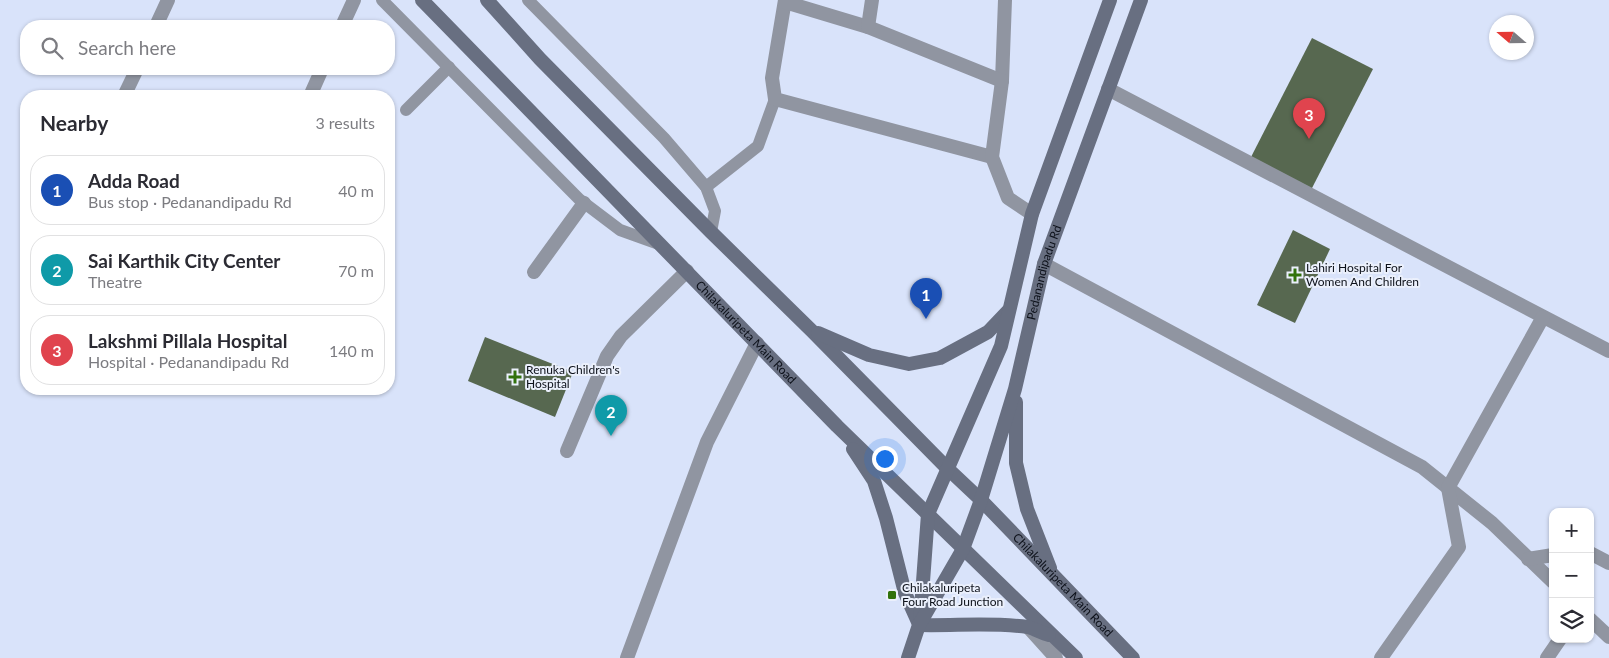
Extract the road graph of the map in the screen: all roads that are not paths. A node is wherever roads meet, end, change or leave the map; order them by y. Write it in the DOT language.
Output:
graph roads {
  1 [pos="168,0"];
  2 [pos="354,0"];
  3 [pos="382,0"];
  4 [pos="422,0"];
  5 [pos="487,0"];
  6 [pos="528,0"];
  7 [pos="872,0"];
  8 [pos="1005,0"];
  9 [pos="1110,0"];
  10 [pos="1141,0"];
  11 [pos="785,1"];
  12 [pos="159,20"];
  13 [pos="345,20"];
  14 [pos="868,27"];
  15 [pos="449,67"];
  16 [pos="134,75"];
  17 [pos="319,75"];
  18 [pos="1002,81"];
  19 [pos="127,90"];
  20 [pos="313,90"];
  21 [pos="1108,90"];
  22 [pos="775,99"];
  23 [pos="406,110"];
  24 [pos="992,157"];
  25 [pos="706,187"];
  26 [pos="584,203"];
  27 [pos="1032,214"];
  28 [pos="711,232"];
  29 [pos="1044,264"];
  30 [pos="683,267"];
  31 [pos="534,272"];
  32 [pos="1009,310"];
  33 [pos="1543,317"];
  34 [pos="812,331"];
  35 [pos="757,344"];
  36 [pos="1609,351"];
  37 [pos="1015,389"];
  38 [pos="837,426"];
  39 [pos="567,452"];
  40 [pos="947,468"];
  41 [pos="1448,488"];
  42 [pos="981,500"];
  43 [pos="928,514"];
  44 [pos="963,549"];
  45 [pos="1594,555"];
  46 [pos="1549,556"];
  47 [pos="1528,559"];
  48 [pos="1609,563"];
  49 [pos="1052,573"];
  50 [pos="1549,578"];
  51 [pos="1594,622"];
  52 [pos="919,625"];
  53 [pos="1029,628"];
  54 [pos="1609,637"];
  55 [pos="1057,638"];
  56 [pos="1557,643"];
  57 [pos="627,658"];
  58 [pos="908,658"];
  59 [pos="1056,658"];
  60 [pos="1076,658"];
  61 [pos="1133,658"];
  62 [pos="1380,658"];
  63 [pos="1547,658"];
  1 -- 12 [label="street"];
  2 -- 13 [label="street"];
  3 -- 15 [label="lane"];
  4 -- 30 [label="main road, Chilakaluripeta Main Road"];
  5 -- 28 [label="main road, Chilakaluripeta Main Road"];
  6 -- 25 [label="lane"];
  7 -- 14 [label="street"];
  8 -- 18 [label="street"];
  9 -- 27 [label="main road, Pedanandipadu Rd"];
  10 -- 21 [label="main road, Pedanandipadu Rd"];
  11 -- 14 [label="street"];
  11 -- 22 [label="street"];
  14 -- 18 [label="street"];
  15 -- 23 [label="lane"];
  15 -- 26 [label="lane"];
  16 -- 19 [label="street"];
  17 -- 20 [label="street"];
  18 -- 24 [label="street"];
  21 -- 29 [label="main road, Pedanandipadu Rd"];
  21 -- 33 [label="street"];
  22 -- 24 [label="street"];
  22 -- 25 [label="lane"];
  24 -- 27 [label="street"];
  25 -- 28 [label="lane"];
  26 -- 30 [label="lane"];
  26 -- 31 [label="street"];
  27 -- 32 [label="main road, Pedanandipadu Rd"];
  28 -- 34 [label="main road, Chilakaluripeta Main Road"];
  29 -- 37 [label="main road, Pedanandipadu Rd"];
  29 -- 41 [label="street"];
  30 -- 35 [label="main road, Chilakaluripeta Main Road"];
  30 -- 39 [label="street"];
  32 -- 34 [label="main road"];
  32 -- 40 [label="main road, Pedanandipadu Rd"];
  33 -- 36 [label="street"];
  33 -- 41 [label="street"];
  34 -- 40 [label="main road, Chilakaluripeta Main Road"];
  35 -- 38 [label="main road, Chilakaluripeta Main Road"];
  35 -- 57 [label="street"];
  37 -- 42 [label="main road, Pedanandipadu Rd"];
  37 -- 49 [label="main road"];
  38 -- 43 [label="main road, Chilakaluripeta Main Road"];
  38 -- 52 [label="main road"];
  40 -- 42 [label="main road, Chilakaluripeta Main Road"];
  40 -- 43 [label="main road, Pedanandipadu Rd"];
  41 -- 47 [label="street"];
  41 -- 62 [label="street"];
  42 -- 44 [label="main road, Pedanandipadu Rd"];
  42 -- 49 [label="main road, Chilakaluripeta Main Road"];
  43 -- 44 [label="main road, Chilakaluripeta Main Road"];
  43 -- 52 [label="main road, Pedanandipadu Rd"];
  44 -- 52 [label="main road, Pedanandipadu Rd"];
  44 -- 55 [label="main road, Chilakaluripeta Main Road"];
  45 -- 48 [label="street"];
  46 -- 47 [label="street"];
  47 -- 50 [label="street"];
  49 -- 61 [label="main road, Chilakaluripeta Main Road"];
  51 -- 54 [label="street"];
  52 -- 53 [label="main road"];
  52 -- 58 [label="main road"];
  53 -- 55 [label="main road"];
  53 -- 59 [label="street"];
  55 -- 60 [label="main road, Chilakaluripeta Main Road"];
  56 -- 63 [label="street"];
}
